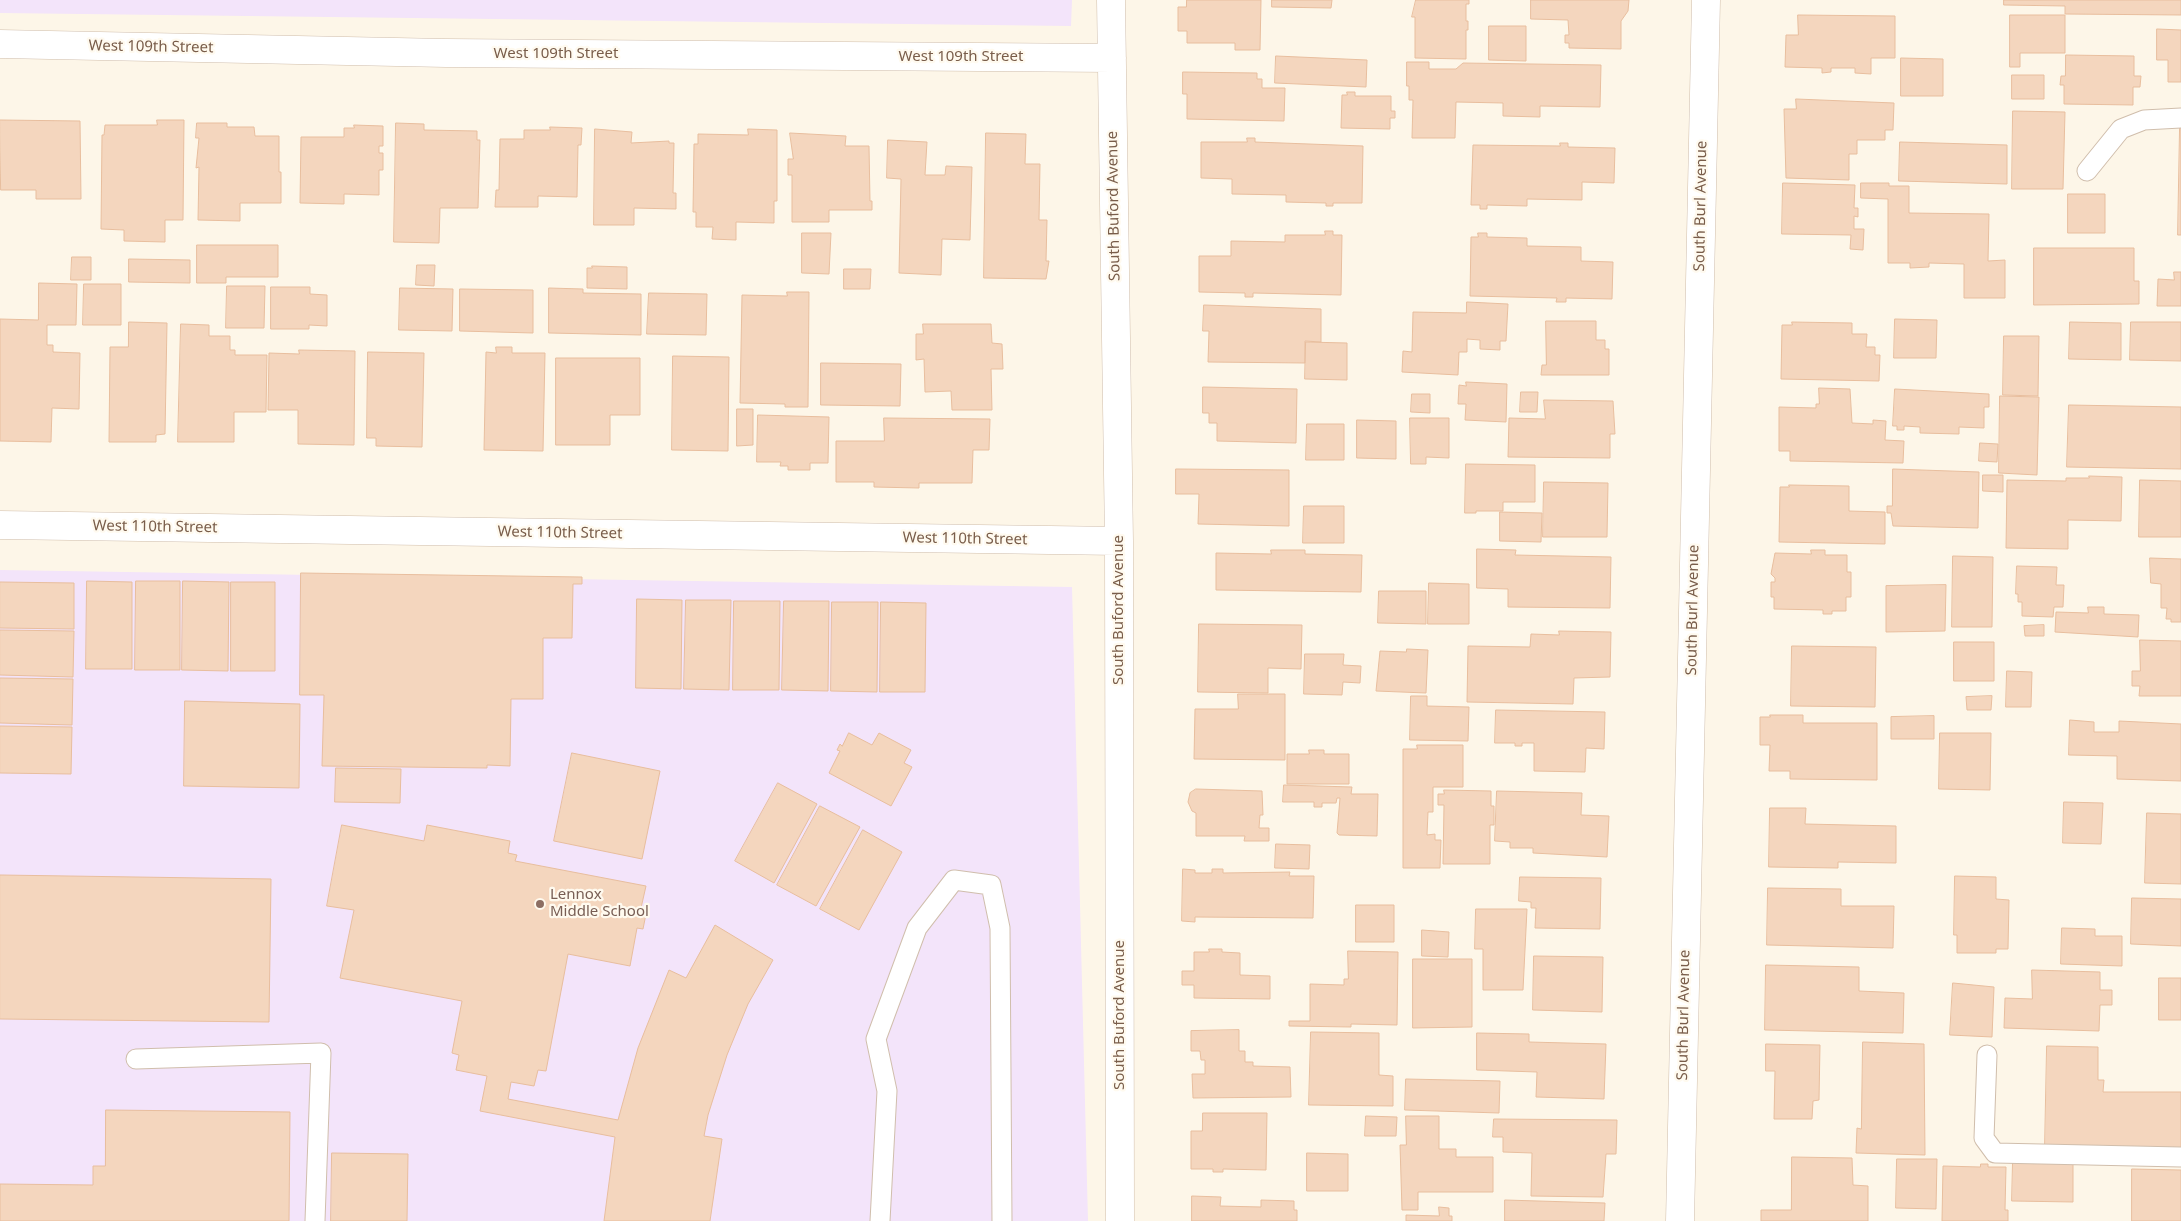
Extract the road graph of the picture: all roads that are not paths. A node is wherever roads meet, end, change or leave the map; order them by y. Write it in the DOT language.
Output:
graph roads {
  1 [pos="1112,0"];
  2 [pos="1706,0"];
  3 [pos="0,44"];
  4 [pos="1112,58"];
  5 [pos="2181,118"];
  6 [pos="2087,171"];
  7 [pos="0,525"];
  8 [pos="1120,541"];
  9 [pos="1987,1055"];
  10 [pos="136,1059"];
  11 [pos="2181,1157"];
  12 [pos="316,1221"];
  13 [pos="880,1221"];
  14 [pos="1002,1221"];
  15 [pos="1120,1221"];
  16 [pos="1680,1221"];
  1 -- 4 [label="street, South Buford Avenue"];
  2 -- 16 [label="street, South Burl Avenue"];
  3 -- 4 [label="street, West 109th Street"];
  4 -- 8 [label="street, South Buford Avenue"];
  5 -- 6 [label="lane"];
  7 -- 8 [label="street, West 110th Street"];
  8 -- 15 [label="street, South Buford Avenue"];
  9 -- 11 [label="lane"];
  10 -- 12 [label="lane"];
  13 -- 14 [label="lane"];
}
